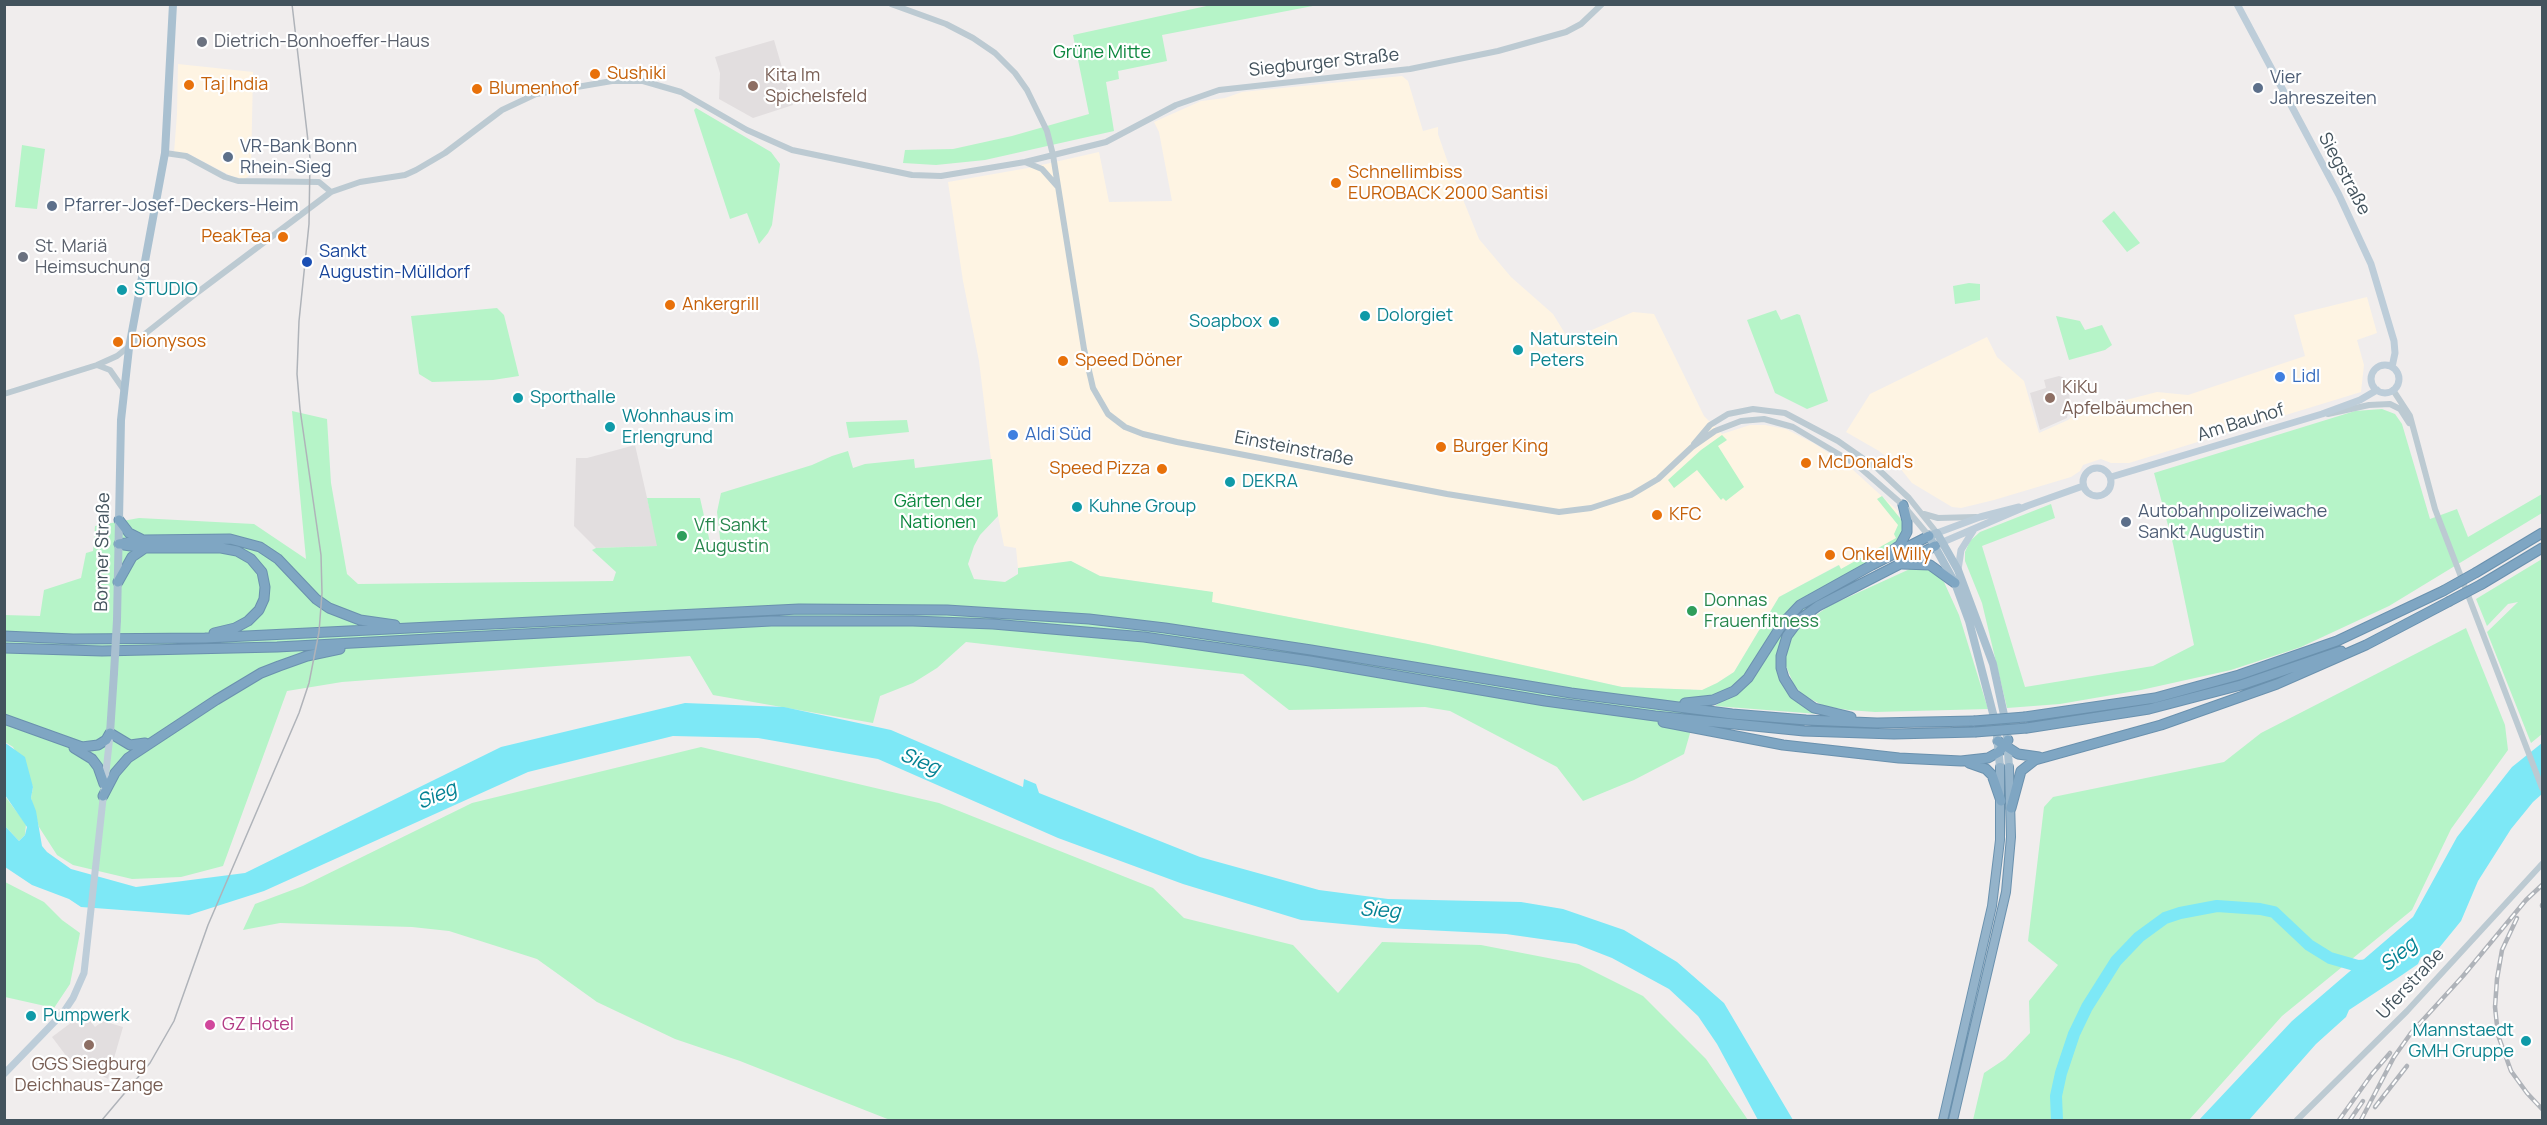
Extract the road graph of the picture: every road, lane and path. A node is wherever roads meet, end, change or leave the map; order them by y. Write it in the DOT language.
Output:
graph roads {
  1 [pos="173,4"];
  2 [pos="891,4"];
  3 [pos="2237,4"];
  4 [pos="1600,6"];
  5 [pos="165,153"];
  6 [pos="1053,154"];
  7 [pos="1025,162"];
  8 [pos="1059,187"];
  9 [pos="331,192"];
  10 [pos="129,348"];
  11 [pos="97,365"];
  12 [pos="2392,367"];
  13 [pos="124,390"];
  14 [pos="2377,390"];
  15 [pos="2393,390"];
  16 [pos="4,394"];
  17 [pos="2322,414"];
  18 [pos="2413,429"];
  19 [pos="1692,447"];
  20 [pos="2111,477"];
  21 [pos="2083,486"];
  22 [pos="1903,504"];
  23 [pos="2027,506"];
  24 [pos="1923,514"];
  25 [pos="1980,517"];
  26 [pos="119,520"];
  27 [pos="1974,529"];
  28 [pos="2542,533"];
  29 [pos="1933,535"];
  30 [pos="119,544"];
  31 [pos="144,544"];
  32 [pos="1939,544"];
  33 [pos="2542,549"];
  34 [pos="1897,564"];
  35 [pos="1872,565"];
  36 [pos="1958,570"];
  37 [pos="118,582"];
  38 [pos="1955,583"];
  39 [pos="2408,623"];
  40 [pos="417,628"];
  41 [pos="4,636"];
  42 [pos="164,638"];
  43 [pos="375,643"];
  44 [pos="4,648"];
  45 [pos="1646,704"];
  46 [pos="1602,709"];
  47 [pos="4,719"];
  48 [pos="1877,723"];
  49 [pos="110,733"];
  50 [pos="62,741"];
  51 [pos="150,742"];
  52 [pos="2003,746"];
  53 [pos="2044,756"];
  54 [pos="1961,761"];
  55 [pos="2005,767"];
  56 [pos="104,784"];
  57 [pos="2542,788"];
  58 [pos="103,796"];
  59 [pos="2001,801"];
  60 [pos="2012,808"];
  61 [pos="2542,864"];
  62 [pos="4,1074"];
  63 [pos="1943,1120"];
  64 [pos="1953,1120"];
  65 [pos="2297,1120"];
  1 -- 5 [label="main road, Bonner Straße"];
  2 -- 6 [label="street, Einsteinstraße"];
  3 -- 12 [label="main road, Siegstraße"];
  4 -- 6 [label="street, Siegburger Straße"];
  5 -- 9 [label="street"];
  5 -- 10 [label="main road, Bonner Straße"];
  6 -- 7 [label="street, Siegburger Straße"];
  6 -- 8 [label="street, Einsteinstraße"];
  7 -- 8 [label="street"];
  7 -- 9 [label="street, Siegburger Straße"];
  8 -- 19 [label="street, Einsteinstraße"];
  9 -- 10 [label="street, Siegburger Straße"];
  10 -- 11 [label="street, Siegburger Straße"];
  10 -- 13 [label="main road, Bonner Straße"];
  11 -- 13 [label="street"];
  11 -- 16 [label="street, Siegburger Straße"];
  12 -- 14 [label="main road"];
  12 -- 15 [label="main road"];
  13 -- 26 [label="main road, Bonner Straße"];
  14 -- 15 [label="main road"];
  14 -- 17 [label="main road, Am Bauhof"];
  15 -- 18 [label="street"];
  17 -- 18 [label="street"];
  17 -- 20 [label="main road, Am Bauhof"];
  18 -- 57 [label="street"];
  19 -- 22 [label="street, Einsteinstraße"];
  19 -- 24 [label="street, Einsteinstraße"];
  20 -- 21 [label="main road"];
  20 -- 21 [label="main road"];
  21 -- 23 [label="main road"];
  22 -- 29 [label="street, Einsteinstraße"];
  22 -- 35 [label="highway"];
  23 -- 25 [label="main road"];
  23 -- 27 [label="main road"];
  24 -- 25 [label="street"];
  24 -- 29 [label="street, Einsteinstraße"];
  25 -- 29 [label="main road"];
  26 -- 30 [label="main road, Bonner Straße"];
  26 -- 31 [label="highway"];
  27 -- 32 [label="main road"];
  27 -- 36 [label="main road"];
  28 -- 48 [label="highway, bridge"];
  29 -- 32 [label="main road"];
  29 -- 35 [label="highway"];
  30 -- 31 [label="highway"];
  30 -- 37 [label="main road, Bonner Straße"];
  31 -- 37 [label="highway"];
  31 -- 40 [label="highway"];
  31 -- 42 [label="highway"];
  32 -- 34 [label="highway"];
  32 -- 36 [label="main road"];
  32 -- 38 [label="main road"];
  33 -- 39 [label="highway, bridge"];
  34 -- 38 [label="highway"];
  34 -- 48 [label="highway"];
  35 -- 45 [label="highway"];
  36 -- 52 [label="main road"];
  37 -- 49 [label="main road, Bonner Straße, bridge"];
  38 -- 52 [label="main road"];
  39 -- 46 [label="highway, bridge"];
  39 -- 53 [label="highway"];
  40 -- 42 [label="highway"];
  40 -- 45 [label="highway"];
  41 -- 42 [label="highway"];
  43 -- 44 [label="highway"];
  43 -- 46 [label="highway"];
  43 -- 51 [label="highway"];
  45 -- 48 [label="highway"];
  46 -- 54 [label="highway"];
  47 -- 50 [label="highway"];
  49 -- 50 [label="highway"];
  49 -- 51 [label="highway"];
  49 -- 56 [label="main road, Bonner Straße"];
  50 -- 56 [label="highway"];
  51 -- 58 [label="highway"];
  52 -- 53 [label="highway"];
  52 -- 54 [label="highway"];
  52 -- 55 [label="main road"];
  53 -- 60 [label="highway"];
  54 -- 59 [label="highway"];
  55 -- 59 [label="highway"];
  55 -- 60 [label="highway"];
  56 -- 58 [label="main road, Bonner Straße"];
  58 -- 62 [label="main road, Bonner Straße"];
  59 -- 63 [label="highway"];
  60 -- 64 [label="highway"];
  61 -- 65 [label="street, Uferstraße"];
}
